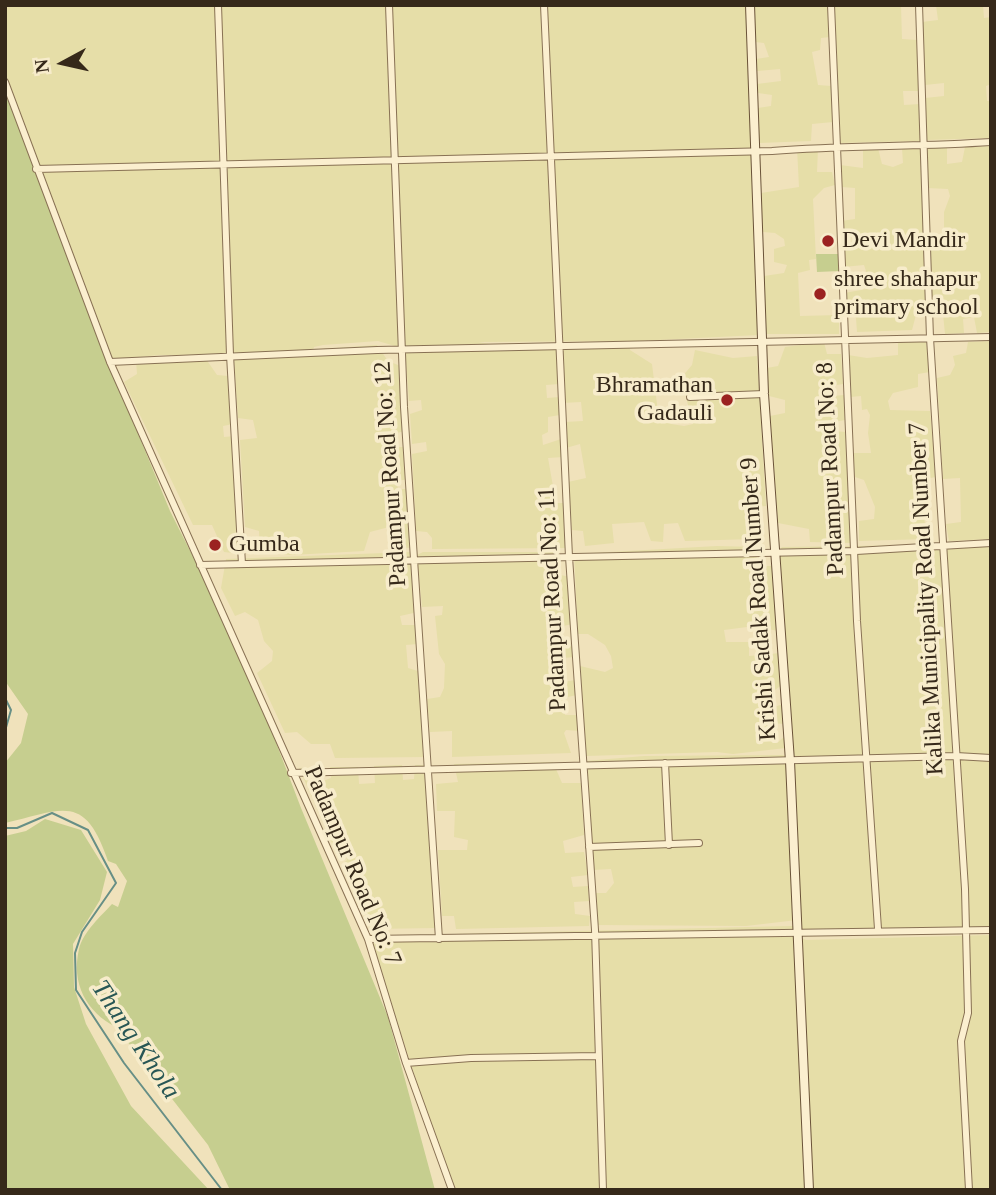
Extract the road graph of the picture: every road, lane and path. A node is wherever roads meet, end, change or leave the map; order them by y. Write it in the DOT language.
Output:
graph roads {
  1 [pos="218,5"];
  2 [pos="389,5"];
  3 [pos="544,5"];
  4 [pos="750,5"];
  5 [pos="831,5"];
  6 [pos="919,5"];
  7 [pos="5,82"];
  8 [pos="991,142"];
  9 [pos="836,146"];
  10 [pos="923,147"];
  11 [pos="757,150"];
  12 [pos="550,155"];
  13 [pos="394,158"];
  14 [pos="225,163"];
  15 [pos="36,169"];
  16 [pos="991,337"];
  17 [pos="930,338"];
  18 [pos="844,339"];
  19 [pos="763,343"];
  20 [pos="558,347"];
  21 [pos="401,352"];
  22 [pos="230,355"];
  23 [pos="110,362"];
  24 [pos="764,394"];
  25 [pos="690,397"];
  26 [pos="991,542"];
  27 [pos="944,547"];
  28 [pos="773,550"];
  29 [pos="856,551"];
  30 [pos="569,557"];
  31 [pos="413,560"];
  32 [pos="242,564"];
  33 [pos="200,565"];
  34 [pos="957,756"];
  35 [pos="869,758"];
  36 [pos="991,758"];
  37 [pos="790,761"];
  38 [pos="665,763"];
  39 [pos="583,766"];
  40 [pos="429,769"];
  41 [pos="291,773"];
  42 [pos="699,844"];
  43 [pos="669,845"];
  44 [pos="589,847"];
  45 [pos="878,929"];
  46 [pos="966,930"];
  47 [pos="991,930"];
  48 [pos="796,931"];
  49 [pos="595,937"];
  50 [pos="368,939"];
  51 [pos="439,939"];
  52 [pos="597,1056"];
  53 [pos="406,1063"];
  54 [pos="452,1190"];
  55 [pos="603,1190"];
  56 [pos="808,1190"];
  57 [pos="969,1190"];
  1 -- 14 [label="street"];
  2 -- 13 [label="street, Padampur Road No: 12"];
  3 -- 12 [label="street, Padampur Road No: 11"];
  4 -- 11 [label="street, Krishi Sadak Road Number 9"];
  5 -- 9 [label="street, Padampur Road No: 8"];
  6 -- 10 [label="street, Kalika Municipality Road Number 7"];
  7 -- 15 [label="street, Padampur Road No: 7"];
  8 -- 10 [label="street"];
  9 -- 10 [label="street"];
  9 -- 11 [label="street"];
  9 -- 18 [label="street, Padampur Road No: 8"];
  10 -- 17 [label="street, Kalika Municipality Road Number 7"];
  11 -- 12 [label="street"];
  11 -- 19 [label="street, Krishi Sadak Road Number 9"];
  12 -- 13 [label="street"];
  12 -- 20 [label="street, Padampur Road No: 11"];
  13 -- 14 [label="street"];
  13 -- 21 [label="street, Padampur Road No: 12"];
  14 -- 15 [label="street"];
  14 -- 22 [label="street"];
  15 -- 23 [label="street, Padampur Road No: 7"];
  16 -- 17 [label="street"];
  17 -- 18 [label="street"];
  17 -- 27 [label="street, Kalika Municipality Road Number 7"];
  18 -- 19 [label="street"];
  18 -- 29 [label="street, Padampur Road No: 8"];
  19 -- 20 [label="street"];
  19 -- 24 [label="street, Krishi Sadak Road Number 9"];
  20 -- 21 [label="street"];
  20 -- 30 [label="street, Padampur Road No: 11"];
  21 -- 22 [label="street"];
  21 -- 31 [label="street, Padampur Road No: 12"];
  22 -- 23 [label="street"];
  22 -- 32 [label="street"];
  23 -- 33 [label="street, Padampur Road No: 7"];
  24 -- 25 [label="street"];
  24 -- 28 [label="street, Krishi Sadak Road Number 9"];
  26 -- 27 [label="street"];
  27 -- 29 [label="street"];
  27 -- 34 [label="street, Kalika Municipality Road Number 7"];
  28 -- 29 [label="street"];
  28 -- 30 [label="street"];
  28 -- 37 [label="street, Krishi Sadak Road Number 9"];
  29 -- 35 [label="street, Padampur Road No: 8"];
  30 -- 31 [label="street"];
  30 -- 39 [label="street, Padampur Road No: 11"];
  31 -- 32 [label="street"];
  31 -- 40 [label="street, Padampur Road No: 12"];
  32 -- 33 [label="street"];
  33 -- 41 [label="street, Padampur Road No: 7"];
  34 -- 35 [label="street"];
  34 -- 36 [label="street"];
  34 -- 46 [label="street, Kalika Municipality Road Number 7"];
  35 -- 37 [label="street"];
  35 -- 45 [label="street, Padampur Road No: 8"];
  37 -- 38 [label="street"];
  37 -- 48 [label="street, Krishi Sadak Road Number 9"];
  38 -- 39 [label="street"];
  38 -- 43 [label="street"];
  39 -- 40 [label="street"];
  39 -- 44 [label="street, Padampur Road No: 11"];
  40 -- 41 [label="street"];
  40 -- 51 [label="street, Padampur Road No: 12"];
  41 -- 50 [label="street, Padampur Road No: 7"];
  42 -- 43 [label="street"];
  43 -- 44 [label="street"];
  44 -- 49 [label="street, Padampur Road No: 11"];
  45 -- 46 [label="street"];
  45 -- 48 [label="street"];
  46 -- 47 [label="street"];
  46 -- 57 [label="street, Kalika Municipality Road Number 7"];
  48 -- 49 [label="street"];
  48 -- 56 [label="street, Krishi Sadak Road Number 9"];
  49 -- 51 [label="street"];
  49 -- 52 [label="street, Padampur Road No: 11"];
  50 -- 51 [label="street"];
  50 -- 53 [label="street, Padampur Road No: 7"];
  52 -- 53 [label="street"];
  52 -- 55 [label="street, Padampur Road No: 11"];
  53 -- 54 [label="street, Padampur Road No: 7"];
}
